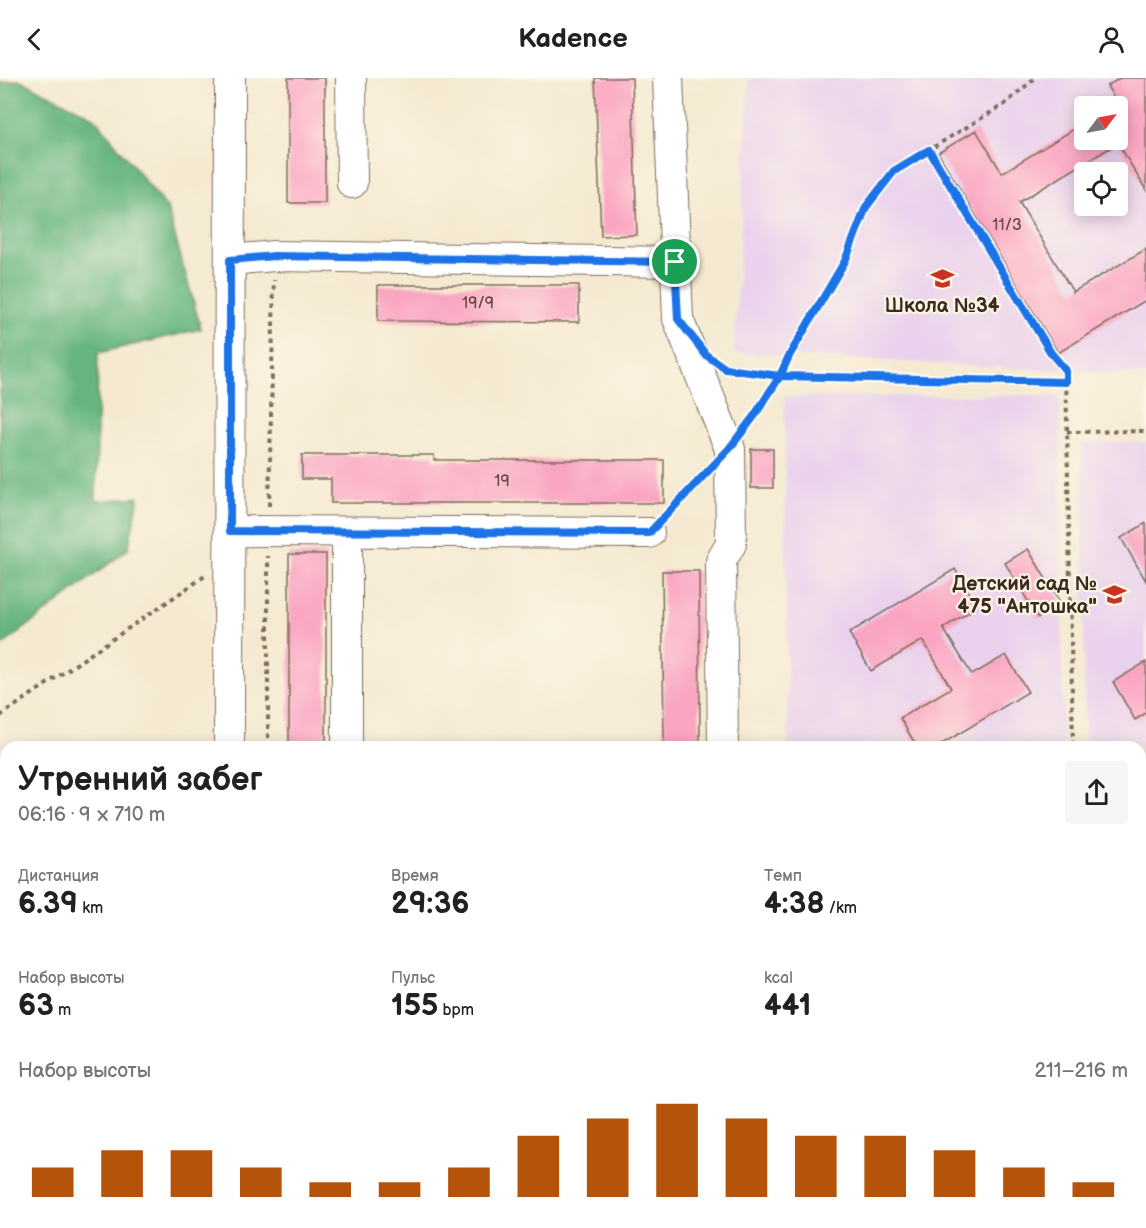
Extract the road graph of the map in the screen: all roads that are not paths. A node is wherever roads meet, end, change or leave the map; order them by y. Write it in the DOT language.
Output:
graph roads {
  1 [pos="230,78"];
  2 [pos="351,78"];
  3 [pos="668,78"];
  4 [pos="352,183"];
  5 [pos="230,260"];
  6 [pos="675,262"];
  7 [pos="347,532"];
  8 [pos="649,533"];
  9 [pos="230,545"];
  10 [pos="229,741"];
  11 [pos="347,741"];
  12 [pos="723,741"];
  1 -- 5 [label="street"];
  2 -- 4 [label="street"];
  3 -- 6 [label="street"];
  5 -- 6 [label="street"];
  5 -- 9 [label="street"];
  6 -- 12 [label="street"];
  7 -- 8 [label="street"];
  7 -- 9 [label="street"];
  7 -- 11 [label="street"];
  9 -- 10 [label="street"];
}
